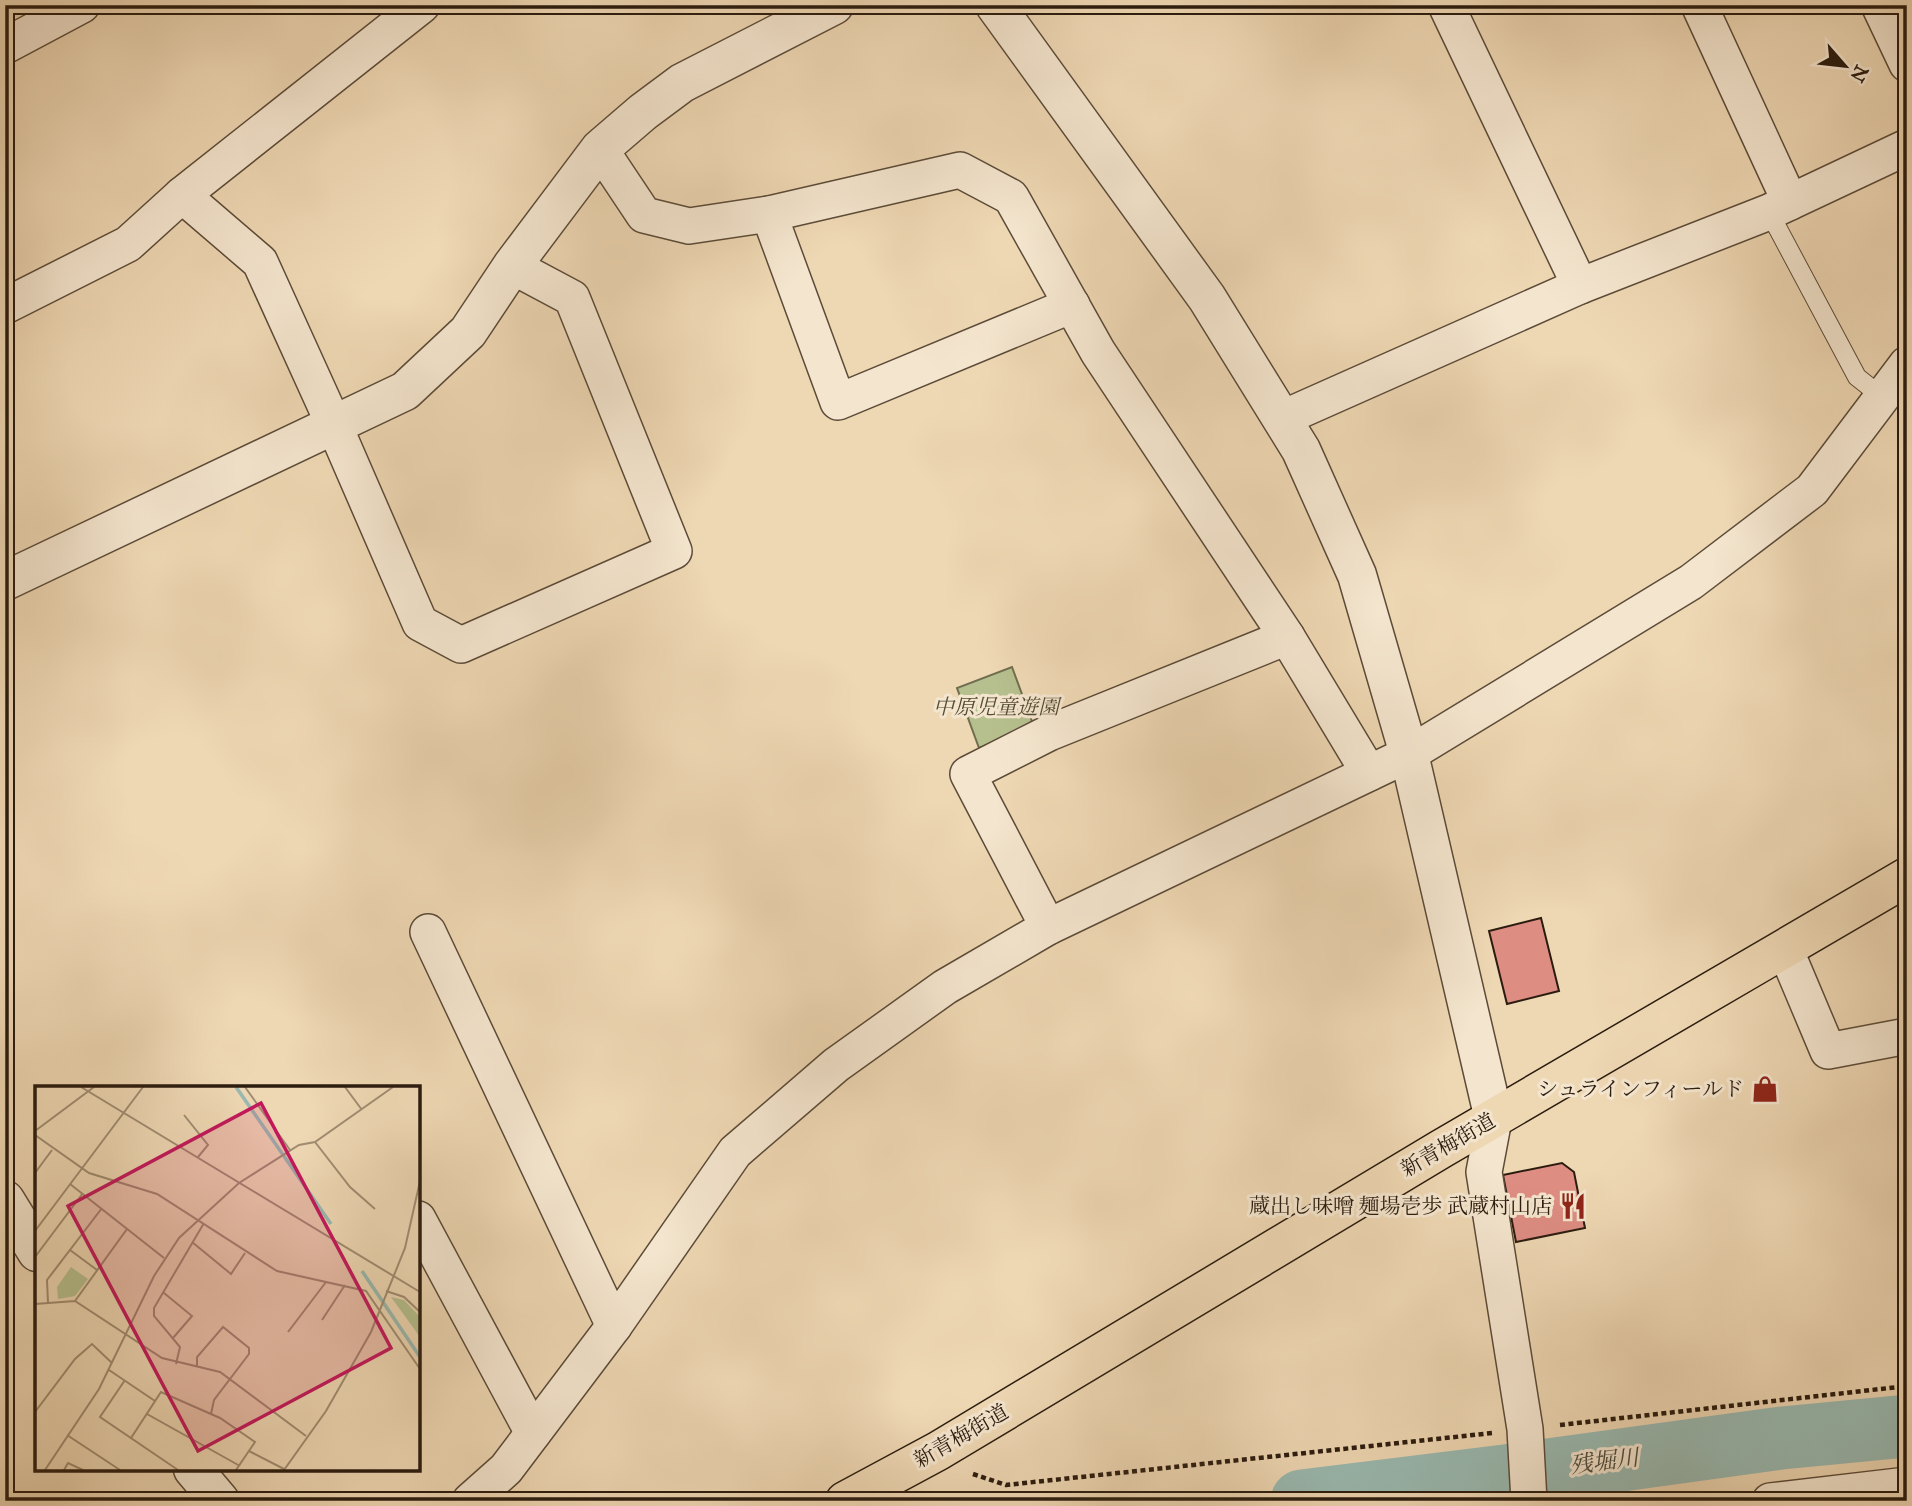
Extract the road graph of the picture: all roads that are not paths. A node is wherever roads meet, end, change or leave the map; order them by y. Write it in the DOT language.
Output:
graph roads {
  1 [pos="82,5"];
  2 [pos="422,5"];
  3 [pos="834,5"];
  4 [pos="995,5"];
  5 [pos="1446,5"];
  6 [pos="1699,5"];
  7 [pos="1879,5"];
  8 [pos="5,46"];
  9 [pos="1907,64"];
  10 [pos="1907,148"];
  11 [pos="600,149"];
  12 [pos="182,195"];
  13 [pos="1780,207"];
  14 [pos="769,214"];
  15 [pos="512,266"];
  16 [pos="1580,286"];
  17 [pos="1072,305"];
  18 [pos="5,306"];
  19 [pos="1907,364"];
  20 [pos="1881,396"];
  21 [pos="1283,418"];
  22 [pos="334,425"];
  23 [pos="5,581"];
  24 [pos="1287,638"];
  25 [pos="1409,754"];
  26 [pos="1369,773"];
  27 [pos="1907,877"];
  28 [pos="1048,927"];
  29 [pos="428,932"];
  30 [pos="1785,949"];
  31 [pos="1907,1036"];
  32 [pos="1494,1119"];
  33 [pos="5,1200"];
  34 [pos="420,1223"];
  35 [pos="35,1249"];
  36 [pos="614,1326"];
  37 [pos="533,1433"];
  38 [pos="195,1471"];
  39 [pos="1907,1485"];
  40 [pos="220,1501"];
  41 [pos="470,1501"];
  42 [pos="845,1501"];
  43 [pos="1529,1501"];
  44 [pos="1770,1501"];
  1 -- 8 [label="street"];
  2 -- 12 [label="street"];
  3 -- 11 [label="street"];
  4 -- 21 [label="street"];
  5 -- 16 [label="street"];
  6 -- 13 [label="street"];
  7 -- 9 [label="street"];
  10 -- 13 [label="street"];
  11 -- 14 [label="street"];
  11 -- 15 [label="street"];
  12 -- 18 [label="street"];
  12 -- 22 [label="street"];
  13 -- 16 [label="street"];
  13 -- 20 [label="lane"];
  14 -- 17 [label="street"];
  14 -- 17 [label="street"];
  15 -- 22 [label="street"];
  15 -- 22 [label="street"];
  16 -- 21 [label="street"];
  17 -- 24 [label="street"];
  19 -- 20 [label="street"];
  20 -- 25 [label="street"];
  21 -- 25 [label="street"];
  22 -- 23 [label="street"];
  24 -- 26 [label="street"];
  24 -- 28 [label="street"];
  25 -- 26 [label="street"];
  25 -- 32 [label="street"];
  26 -- 28 [label="street"];
  27 -- 30 [label="main road, 新青梅街道"];
  28 -- 36 [label="street"];
  29 -- 36 [label="street"];
  30 -- 31 [label="street"];
  30 -- 32 [label="main road, 新青梅街道"];
  32 -- 42 [label="main road, 新青梅街道"];
  32 -- 43 [label="street"];
  33 -- 35 [label="street"];
  34 -- 37 [label="street"];
  36 -- 37 [label="street"];
  37 -- 41 [label="street"];
  38 -- 40 [label="street"];
  39 -- 44 [label="street"];
}
